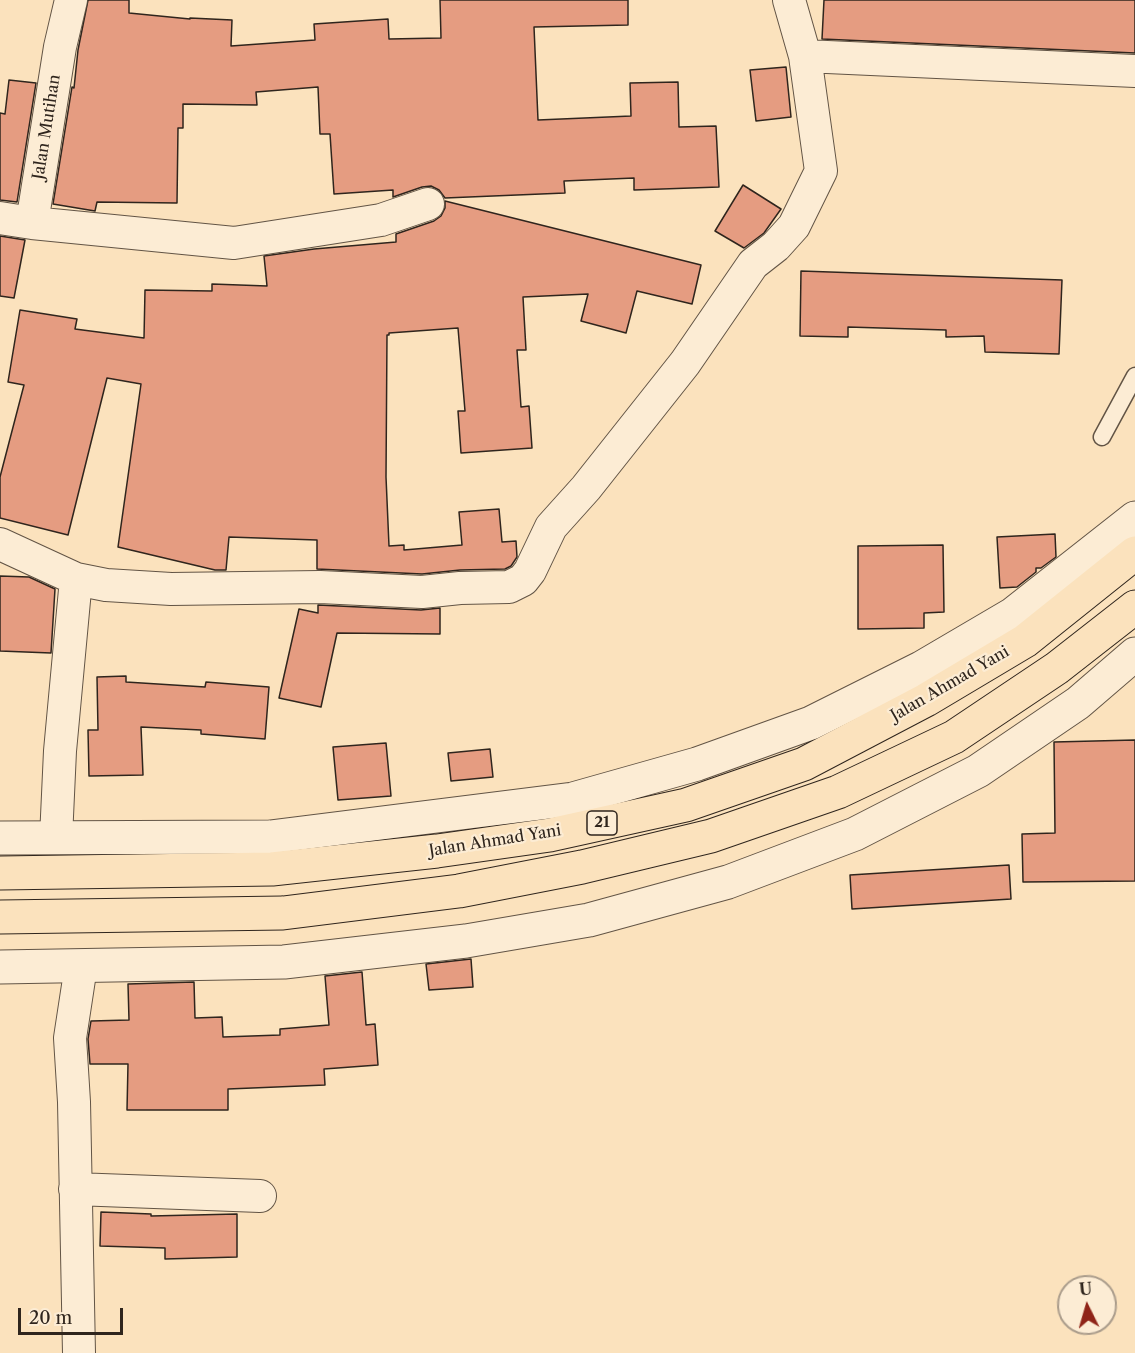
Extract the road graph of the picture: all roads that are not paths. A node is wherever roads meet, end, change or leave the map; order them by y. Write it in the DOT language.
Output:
graph roads {
  1 [pos="71,0"];
  2 [pos="789,0"];
  3 [pos="805,56"];
  4 [pos="1135,71"];
  5 [pos="428,204"];
  6 [pos="0,218"];
  7 [pos="32,223"];
  8 [pos="1135,376"];
  9 [pos="1102,437"];
  10 [pos="1135,518"];
  11 [pos="0,544"];
  12 [pos="1135,553"];
  13 [pos="76,579"];
  14 [pos="1135,607"];
  15 [pos="1135,654"];
  16 [pos="0,838"];
  17 [pos="56,838"];
  18 [pos="0,873"];
  19 [pos="0,916"];
  20 [pos="81,966"];
  21 [pos="0,967"];
  22 [pos="75,1189"];
  23 [pos="260,1196"];
  24 [pos="79,1353"];
  1 -- 7 [label="street, Jalan Mutihan"];
  2 -- 3 [label="street"];
  3 -- 4 [label="street"];
  3 -- 13 [label="street"];
  5 -- 7 [label="street"];
  6 -- 7 [label="street"];
  8 -- 9 [label="lane"];
  10 -- 17 [label="street"];
  11 -- 13 [label="street"];
  12 -- 18 [label="highway, Jalan Ahmad Yani / 21"];
  13 -- 17 [label="street"];
  14 -- 19 [label="highway, 21"];
  15 -- 20 [label="street"];
  16 -- 17 [label="street"];
  20 -- 21 [label="street"];
  20 -- 22 [label="street"];
  22 -- 23 [label="street"];
  22 -- 24 [label="street"];
}
